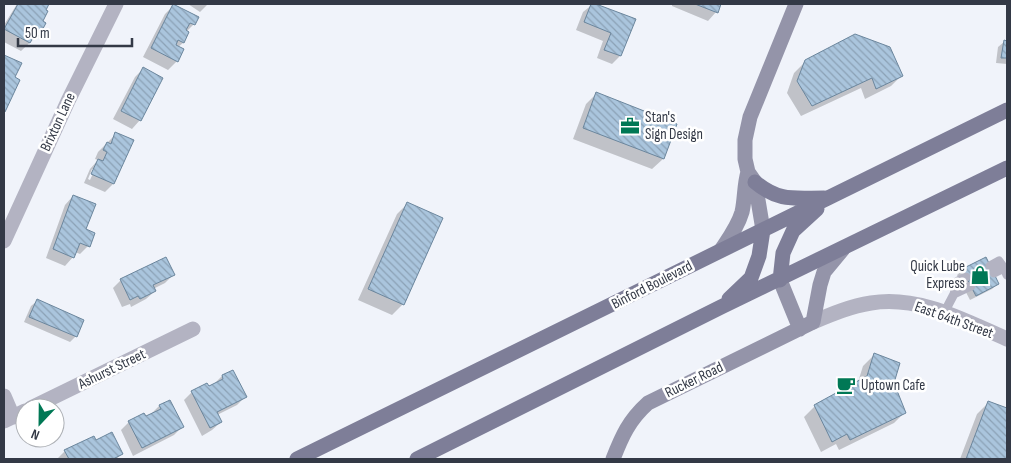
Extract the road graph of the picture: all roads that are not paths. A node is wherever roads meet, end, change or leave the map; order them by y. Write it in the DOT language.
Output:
graph roads {
  1 [pos="116,4"];
  2 [pos="796,4"];
  3 [pos="1007,110"];
  4 [pos="1007,168"];
  5 [pos="752,177"];
  6 [pos="828,198"];
  7 [pos="763,230"];
  8 [pos="4,241"];
  9 [pos="843,248"];
  10 [pos="721,250"];
  11 [pos="992,269"];
  12 [pos="1005,271"];
  13 [pos="780,280"];
  14 [pos="968,281"];
  15 [pos="721,307"];
  16 [pos="944,313"];
  17 [pos="807,325"];
  18 [pos="193,329"];
  19 [pos="1007,339"];
  20 [pos="4,396"];
  21 [pos="52,398"];
  22 [pos="14,416"];
  23 [pos="297,459"];
  24 [pos="417,459"];
  25 [pos="613,459"];
  1 -- 8 [label="street, Brixton Lane"];
  2 -- 5 [label="street"];
  3 -- 6 [label="main road, Binford Boulevard"];
  4 -- 9 [label="main road"];
  5 -- 6 [label="main road"];
  5 -- 7 [label="street"];
  5 -- 10 [label="street"];
  6 -- 7 [label="main road, Binford Boulevard"];
  6 -- 13 [label="main road"];
  7 -- 10 [label="main road, Binford Boulevard"];
  7 -- 15 [label="main road"];
  9 -- 13 [label="main road"];
  9 -- 17 [label="street"];
  10 -- 23 [label="main road, Binford Boulevard"];
  11 -- 12 [label="lane"];
  13 -- 15 [label="main road"];
  13 -- 17 [label="street"];
  14 -- 16 [label="lane"];
  15 -- 24 [label="main road"];
  16 -- 17 [label="street, East 64th Street"];
  16 -- 19 [label="street, East 64th Street"];
  17 -- 25 [label="street, Rucker Road"];
  18 -- 21 [label="street, Ashurst Street"];
  20 -- 22 [label="street"];
}
